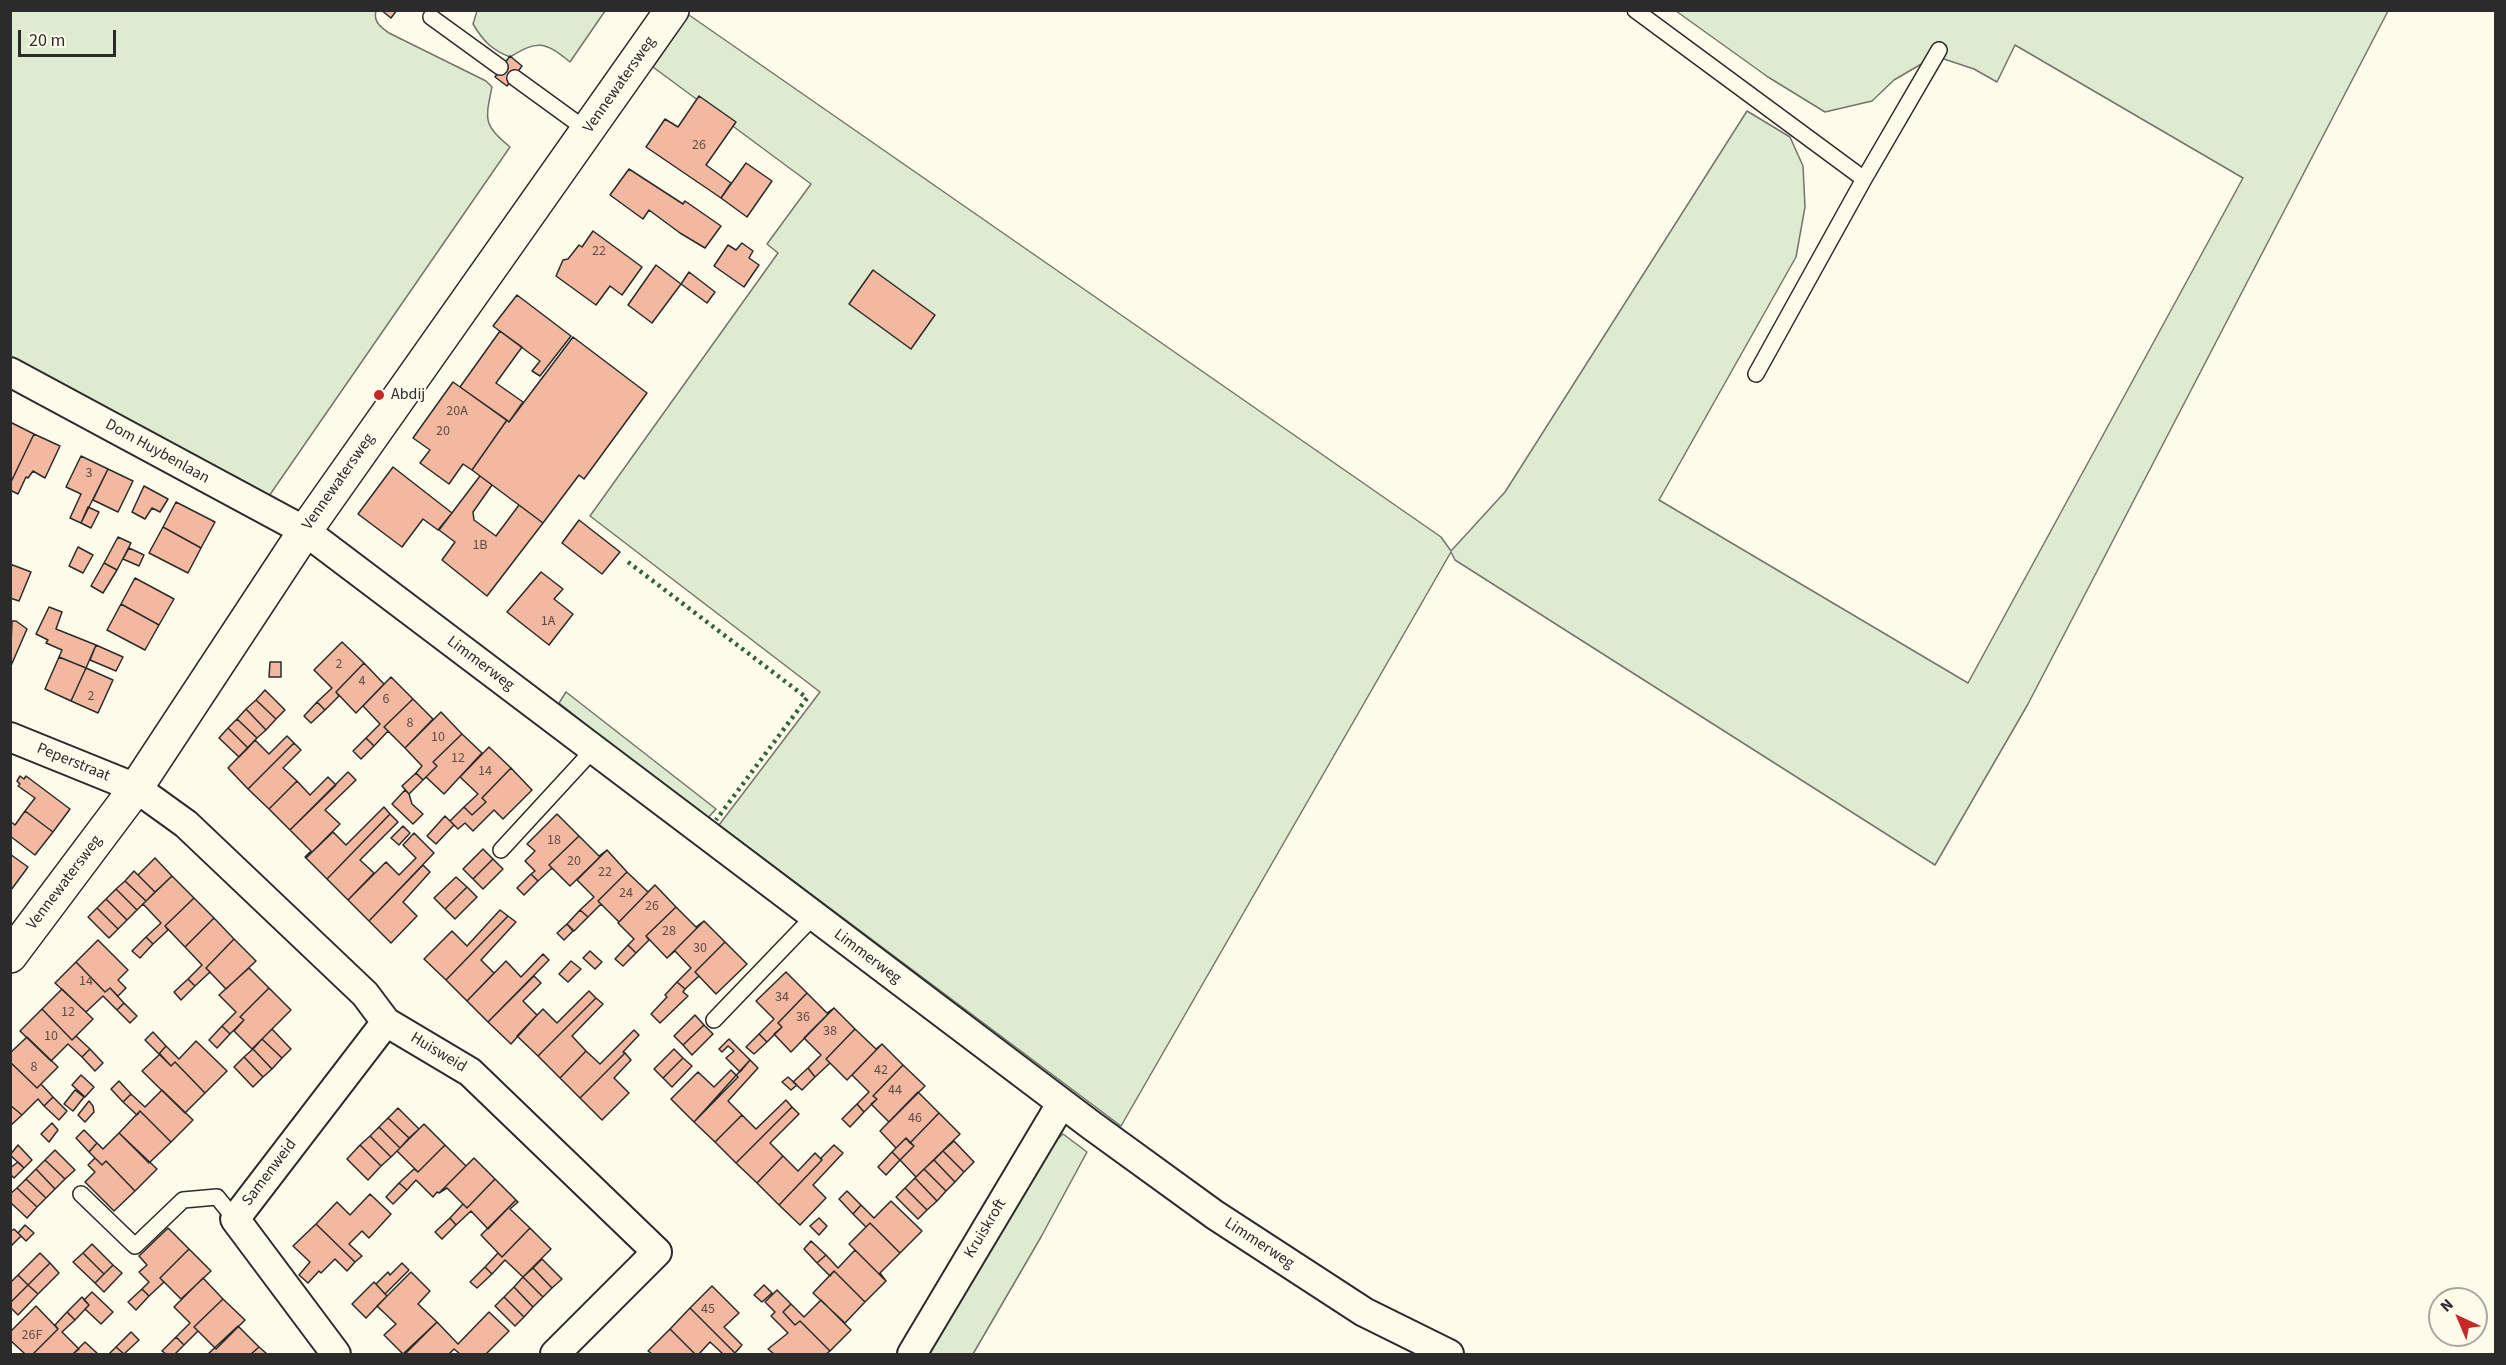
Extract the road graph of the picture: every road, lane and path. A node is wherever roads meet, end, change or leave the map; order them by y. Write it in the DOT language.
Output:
graph roads {
  1 [pos="672,10"];
  2 [pos="1635,10"];
  3 [pos="430,17"];
  4 [pos="1939,50"];
  5 [pos="500,67"];
  6 [pos="515,78"];
  7 [pos="588,131"];
  8 [pos="1864,179"];
  9 [pos="10,372"];
  10 [pos="1756,374"];
  11 [pos="304,531"];
  12 [pos="10,737"];
  13 [pos="593,750"];
  14 [pos="136,789"];
  15 [pos="501,850"];
  16 [pos="813,917"];
  17 [pos="10,956"];
  18 [pos="714,1020"];
  19 [pos="386,1022"];
  20 [pos="1061,1104"];
  21 [pos="81,1194"];
  22 [pos="235,1219"];
  23 [pos="336,1354"];
  24 [pos="555,1354"];
  25 [pos="912,1354"];
  26 [pos="1449,1354"];
  1 -- 7 [label="street, Vennewatersweg"];
  2 -- 8 [label="lane"];
  3 -- 5 [label="lane"];
  4 -- 8 [label="lane"];
  6 -- 7 [label="lane"];
  7 -- 11 [label="street, Vennewatersweg"];
  8 -- 10 [label="lane"];
  9 -- 11 [label="street, Dom Huybenlaan"];
  11 -- 13 [label="street, Limmerweg"];
  11 -- 14 [label="street, Vennewatersweg"];
  12 -- 14 [label="street, Peperstraat"];
  13 -- 15 [label="lane"];
  13 -- 16 [label="street, Limmerweg"];
  14 -- 17 [label="street, Vennewatersweg"];
  14 -- 19 [label="street, Huisweid"];
  16 -- 18 [label="lane"];
  16 -- 20 [label="street, Limmerweg"];
  19 -- 22 [label="street, Samenweid"];
  19 -- 24 [label="street, Huisweid"];
  20 -- 25 [label="street, Kruiskroft"];
  20 -- 26 [label="street, Limmerweg"];
  21 -- 22 [label="lane"];
  22 -- 23 [label="street, Samenweid"];
}
